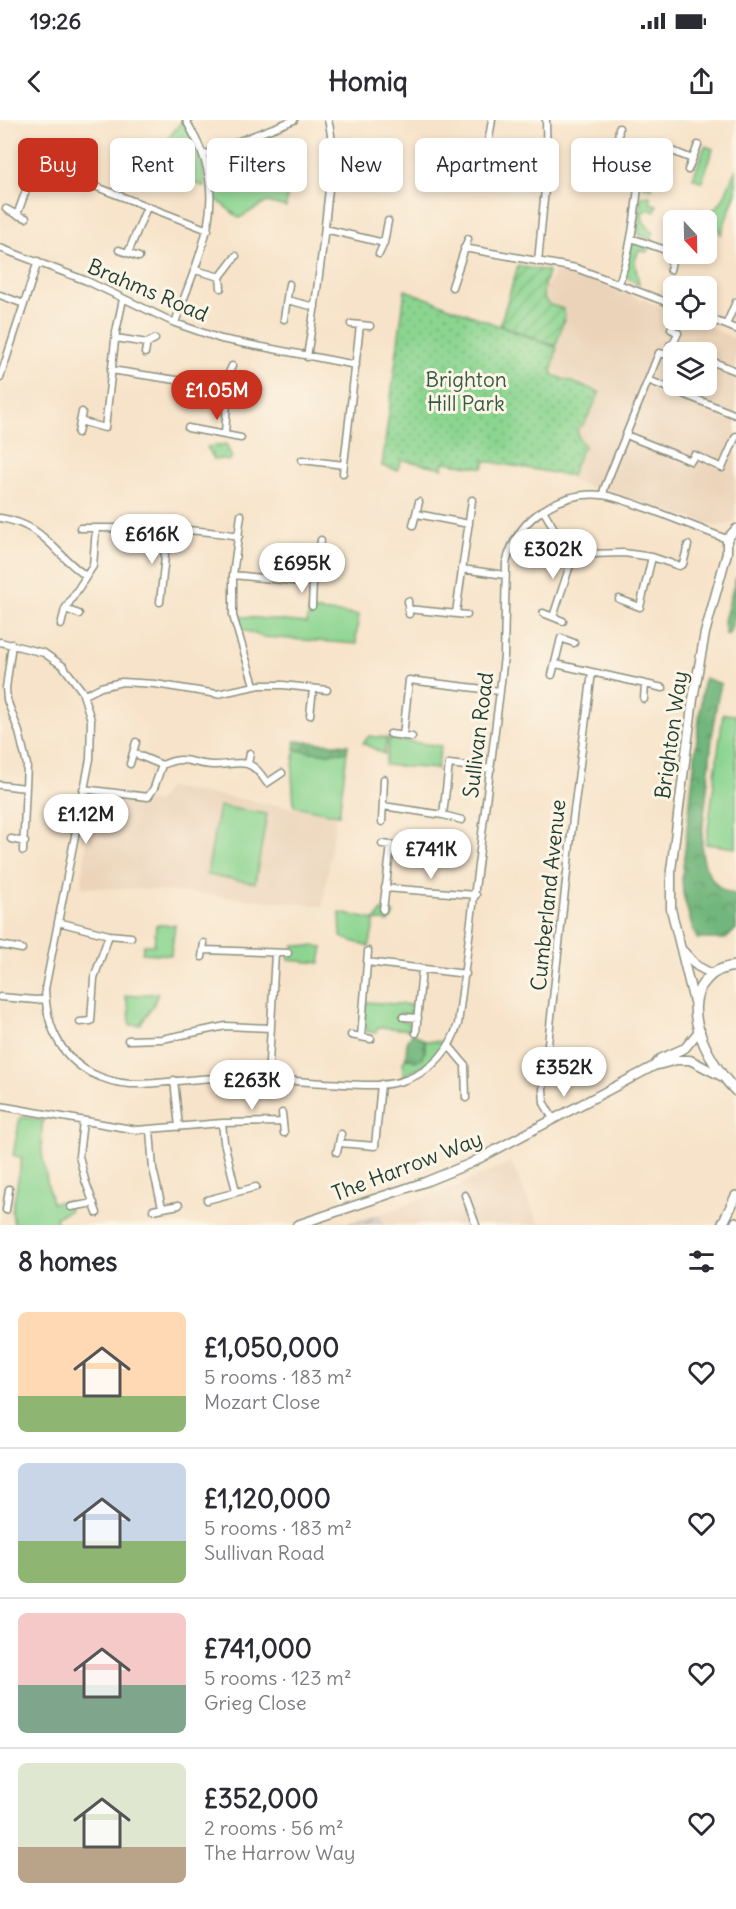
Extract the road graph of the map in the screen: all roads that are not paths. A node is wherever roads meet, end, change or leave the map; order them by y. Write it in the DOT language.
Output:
graph roads {
  1 [pos="186,120"];
  2 [pos="294,120"];
  3 [pos="328,120"];
  4 [pos="492,120"];
  5 [pos="546,120"];
  6 [pos="619,129"];
  7 [pos="489,138"];
  8 [pos="618,138"];
  9 [pos="698,145"];
  10 [pos="673,151"];
  11 [pos="203,155"];
  12 [pos="692,159"];
  13 [pos="688,170"];
  14 [pos="638,192"];
  15 [pos="147,207"];
  16 [pos="6,209"];
  17 [pos="17,214"];
  18 [pos="26,218"];
  19 [pos="388,221"];
  20 [pos="325,229"];
  21 [pos="208,230"];
  22 [pos="631,238"];
  23 [pos="468,239"];
  24 [pos="384,243"];
  25 [pos="0,248"];
  26 [pos="464,249"];
  27 [pos="663,249"];
  28 [pos="119,250"];
  29 [pos="128,253"];
  30 [pos="379,254"];
  31 [pos="236,256"];
  32 [pos="139,257"];
  33 [pos="38,261"];
  34 [pos="538,262"];
  35 [pos="671,264"];
  36 [pos="195,270"];
  37 [pos="670,270"];
  38 [pos="220,277"];
  39 [pos="619,283"];
  40 [pos="289,284"];
  41 [pos="452,287"];
  42 [pos="220,288"];
  43 [pos="0,295"];
  44 [pos="123,299"];
  45 [pos="287,300"];
  46 [pos="663,301"];
  47 [pos="736,302"];
  48 [pos="24,303"];
  49 [pos="315,307"];
  50 [pos="285,320"];
  51 [pos="717,321"];
  52 [pos="175,323"];
  53 [pos="351,324"];
  54 [pos="360,325"];
  55 [pos="726,325"];
  56 [pos="370,326"];
  57 [pos="736,329"];
  58 [pos="673,330"];
  59 [pos="116,338"];
  60 [pos="154,339"];
  61 [pos="673,342"];
  62 [pos="147,343"];
  63 [pos="145,353"];
  64 [pos="663,354"];
  65 [pos="307,357"];
  66 [pos="717,363"];
  67 [pos="356,365"];
  68 [pos="232,366"];
  69 [pos="111,370"];
  70 [pos="736,371"];
  71 [pos="0,378"];
  72 [pos="648,380"];
  73 [pos="228,388"];
  74 [pos="82,412"];
  75 [pos="736,415"];
  76 [pos="80,421"];
  77 [pos="188,428"];
  78 [pos="78,433"];
  79 [pos="225,434"];
  80 [pos="630,436"];
  81 [pos="736,436"];
  82 [pos="241,438"];
  83 [pos="302,460"];
  84 [pos="344,465"];
  85 [pos="344,473"];
  86 [pos="604,495"];
  87 [pos="472,500"];
  88 [pos="419,502"];
  89 [pos="543,510"];
  90 [pos="417,514"];
  91 [pos="241,515"];
  92 [pos="0,518"];
  93 [pos="469,524"];
  94 [pos="413,525"];
  95 [pos="161,527"];
  96 [pos="80,528"];
  97 [pos="96,528"];
  98 [pos="736,529"];
  99 [pos="239,536"];
  100 [pos="727,539"];
  101 [pos="321,540"];
  102 [pos="688,545"];
  103 [pos="575,550"];
  104 [pos="652,557"];
  105 [pos="462,569"];
  106 [pos="233,575"];
  107 [pos="505,575"];
  108 [pos="86,576"];
  109 [pos="313,583"];
  110 [pos="619,599"];
  111 [pos="408,601"];
  112 [pos="160,602"];
  113 [pos="312,606"];
  114 [pos="65,609"];
  115 [pos="456,613"];
  116 [pos="543,613"];
  117 [pos="79,614"];
  118 [pos="467,615"];
  119 [pos="553,617"];
  120 [pos="563,621"];
  121 [pos="61,625"];
  122 [pos="0,642"];
  123 [pos="574,643"];
  124 [pos="12,644"];
  125 [pos="556,664"];
  126 [pos="592,672"];
  127 [pos="552,675"];
  128 [pos="645,684"];
  129 [pos="254,685"];
  130 [pos="663,688"];
  131 [pos="313,689"];
  132 [pos="3,690"];
  133 [pos="327,690"];
  134 [pos="500,691"];
  135 [pos="84,695"];
  136 [pos="644,699"];
  137 [pos="310,715"];
  138 [pos="390,734"];
  139 [pos="403,736"];
  140 [pos="412,737"];
  141 [pos="136,742"];
  142 [pos="133,753"];
  143 [pos="250,753"];
  144 [pos="441,763"];
  145 [pos="130,764"];
  146 [pos="248,764"];
  147 [pos="449,764"];
  148 [pos="162,765"];
  149 [pos="490,768"];
  150 [pos="282,773"];
  151 [pos="384,779"];
  152 [pos="0,785"];
  153 [pos="27,788"];
  154 [pos="83,789"];
  155 [pos="383,806"];
  156 [pos="444,815"];
  157 [pos="462,820"];
  158 [pos="382,822"];
  159 [pos="11,839"];
  160 [pos="25,842"];
  161 [pos="382,844"];
  162 [pos="391,845"];
  163 [pos="401,846"];
  164 [pos="23,851"];
  165 [pos="385,888"];
  166 [pos="476,895"];
  167 [pos="383,910"];
  168 [pos="58,922"];
  169 [pos="109,935"];
  170 [pos="131,937"];
  171 [pos="0,945"];
  172 [pos="22,949"];
  173 [pos="203,950"];
  174 [pos="682,950"];
  175 [pos="368,951"];
  176 [pos="275,953"];
  177 [pos="288,953"];
  178 [pos="736,959"];
  179 [pos="367,962"];
  180 [pos="731,966"];
  181 [pos="422,969"];
  182 [pos="466,974"];
  183 [pos="712,974"];
  184 [pos="0,997"];
  185 [pos="45,999"];
  186 [pos="694,1002"];
  187 [pos="403,1017"];
  188 [pos="418,1018"];
  189 [pos="91,1021"];
  190 [pos="80,1022"];
  191 [pos="100,1023"];
  192 [pos="271,1028"];
  193 [pos="700,1030"];
  194 [pos="416,1033"];
  195 [pos="351,1035"];
  196 [pos="361,1037"];
  197 [pos="371,1039"];
  198 [pos="128,1040"];
  199 [pos="449,1046"];
  200 [pos="654,1066"];
  201 [pos="723,1077"];
  202 [pos="174,1080"];
  203 [pos="268,1080"];
  204 [pos="381,1084"];
  205 [pos="736,1091"];
  206 [pos="466,1098"];
  207 [pos="0,1106"];
  208 [pos="282,1113"];
  209 [pos="553,1119"];
  210 [pos="83,1121"];
  211 [pos="283,1122"];
  212 [pos="222,1123"];
  213 [pos="179,1127"];
  214 [pos="150,1130"];
  215 [pos="284,1133"];
  216 [pos="341,1134"];
  217 [pos="339,1143"];
  218 [pos="337,1152"];
  219 [pos="256,1187"];
  220 [pos="9,1189"];
  221 [pos="236,1191"];
  222 [pos="465,1195"];
  223 [pos="736,1196"];
  224 [pos="0,1198"];
  225 [pos="8,1200"];
  226 [pos="207,1200"];
  227 [pos="94,1203"];
  228 [pos="180,1205"];
  229 [pos="162,1207"];
  230 [pos="70,1208"];
  231 [pos="6,1210"];
  232 [pos="153,1210"];
  233 [pos="97,1213"];
  234 [pos="297,1225"];
  235 [pos="476,1225"];
  236 [pos="722,1225"];
  1 -- 11 [label="street"];
  2 -- 11 [label="street"];
  3 -- 20 [label="street"];
  4 -- 7 [label="street"];
  5 -- 34 [label="street"];
  6 -- 8 [label="street"];
  9 -- 12 [label="street"];
  10 -- 12 [label="street"];
  11 -- 21 [label="street"];
  12 -- 13 [label="street"];
  14 -- 22 [label="street"];
  15 -- 17 [label="street"];
  15 -- 21 [label="street"];
  15 -- 29 [label="street"];
  16 -- 17 [label="street"];
  17 -- 18 [label="street"];
  19 -- 24 [label="street"];
  20 -- 24 [label="street"];
  20 -- 49 [label="street"];
  21 -- 36 [label="street"];
  22 -- 27 [label="street"];
  22 -- 39 [label="street"];
  23 -- 26 [label="street"];
  24 -- 30 [label="street"];
  25 -- 33 [label="street, Brahms Road"];
  26 -- 34 [label="street"];
  26 -- 41 [label="street"];
  28 -- 29 [label="street"];
  29 -- 32 [label="street"];
  31 -- 38 [label="street"];
  33 -- 44 [label="street, Brahms Road"];
  33 -- 48 [label="street"];
  34 -- 39 [label="street"];
  35 -- 37 [label="street"];
  36 -- 38 [label="street"];
  36 -- 52 [label="street"];
  38 -- 42 [label="street"];
  39 -- 46 [label="street"];
  40 -- 45 [label="street"];
  43 -- 48 [label="street"];
  44 -- 52 [label="street, Brahms Road"];
  44 -- 59 [label="street"];
  45 -- 49 [label="street"];
  45 -- 50 [label="street"];
  47 -- 55 [label="street"];
  48 -- 71 [label="street"];
  49 -- 65 [label="street"];
  51 -- 55 [label="street"];
  52 -- 65 [label="street, Brahms Road"];
  53 -- 54 [label="street"];
  54 -- 56 [label="street"];
  54 -- 67 [label="street"];
  55 -- 57 [label="street"];
  58 -- 61 [label="street"];
  59 -- 62 [label="street"];
  59 -- 69 [label="street"];
  60 -- 62 [label="street"];
  62 -- 63 [label="street"];
  64 -- 72 [label="street"];
  65 -- 67 [label="street, Brahms Road"];
  66 -- 70 [label="street"];
  67 -- 84 [label="street"];
  68 -- 73 [label="street"];
  69 -- 73 [label="street"];
  69 -- 76 [label="street"];
  72 -- 75 [label="street"];
  72 -- 86 [label="street"];
  73 -- 79 [label="street"];
  74 -- 76 [label="street"];
  76 -- 78 [label="street"];
  77 -- 79 [label="street"];
  79 -- 82 [label="street"];
  80 -- 81 [label="street"];
  83 -- 84 [label="street"];
  84 -- 85 [label="street"];
  86 -- 89 [label="street, Sullivan Road"];
  86 -- 100 [label="street, Sullivan Road"];
  87 -- 93 [label="street"];
  88 -- 90 [label="street"];
  89 -- 103 [label="street"];
  89 -- 107 [label="street, Sullivan Road"];
  90 -- 93 [label="street"];
  90 -- 94 [label="street"];
  91 -- 99 [label="street"];
  92 -- 108 [label="street"];
  93 -- 105 [label="street"];
  95 -- 97 [label="street"];
  95 -- 99 [label="street"];
  95 -- 112 [label="street"];
  96 -- 97 [label="street"];
  97 -- 108 [label="street"];
  98 -- 100 [label="street"];
  99 -- 106 [label="street"];
  100 -- 174 [label="street, Brighton Way"];
  101 -- 109 [label="street"];
  102 -- 104 [label="street"];
  103 -- 104 [label="street"];
  103 -- 119 [label="street"];
  104 -- 110 [label="street"];
  105 -- 107 [label="street"];
  105 -- 115 [label="street"];
  106 -- 109 [label="street"];
  106 -- 129 [label="street"];
  107 -- 134 [label="street, Sullivan Road"];
  108 -- 114 [label="street"];
  109 -- 113 [label="street"];
  111 -- 115 [label="street"];
  114 -- 117 [label="street"];
  114 -- 121 [label="street"];
  115 -- 118 [label="street"];
  116 -- 119 [label="street"];
  119 -- 120 [label="street"];
  122 -- 124 [label="street, Sullivan Road"];
  123 -- 125 [label="street"];
  124 -- 132 [label="street"];
  124 -- 135 [label="street, Sullivan Road"];
  125 -- 126 [label="street"];
  125 -- 127 [label="street"];
  126 -- 128 [label="street"];
  126 -- 209 [label="street, Cumberland Avenue"];
  128 -- 130 [label="street"];
  128 -- 136 [label="street"];
  129 -- 131 [label="street"];
  129 -- 135 [label="street"];
  131 -- 133 [label="street"];
  131 -- 137 [label="street"];
  132 -- 153 [label="street"];
  134 -- 139 [label="street"];
  134 -- 149 [label="street, Sullivan Road"];
  135 -- 154 [label="street, Sullivan Road"];
  138 -- 139 [label="street"];
  139 -- 140 [label="street"];
  141 -- 142 [label="street"];
  142 -- 145 [label="street"];
  142 -- 148 [label="street"];
  143 -- 146 [label="street"];
  144 -- 147 [label="street"];
  146 -- 148 [label="street"];
  146 -- 150 [label="street"];
  147 -- 149 [label="street"];
  147 -- 156 [label="street"];
  148 -- 154 [label="street"];
  149 -- 166 [label="street, Sullivan Road"];
  151 -- 155 [label="street"];
  152 -- 153 [label="street"];
  153 -- 160 [label="street"];
  154 -- 168 [label="street, Sullivan Road"];
  155 -- 156 [label="street"];
  155 -- 158 [label="street"];
  156 -- 157 [label="street"];
  159 -- 160 [label="street"];
  160 -- 164 [label="street"];
  161 -- 162 [label="street"];
  162 -- 163 [label="street"];
  162 -- 165 [label="street"];
  165 -- 166 [label="street"];
  165 -- 167 [label="street"];
  166 -- 182 [label="street, Sullivan Road"];
  168 -- 169 [label="street"];
  168 -- 185 [label="street, Sullivan Road"];
  169 -- 170 [label="street"];
  169 -- 189 [label="street"];
  171 -- 172 [label="street"];
  173 -- 176 [label="street"];
  174 -- 183 [label="street"];
  174 -- 186 [label="street, Brighton Way"];
  175 -- 179 [label="street"];
  176 -- 177 [label="street"];
  176 -- 192 [label="street"];
  178 -- 180 [label="main road"];
  179 -- 181 [label="street"];
  179 -- 196 [label="street"];
  180 -- 183 [label="main road"];
  181 -- 182 [label="street"];
  181 -- 188 [label="street"];
  182 -- 199 [label="street, Sullivan Road"];
  183 -- 186 [label="main road"];
  184 -- 185 [label="street"];
  185 -- 202 [label="street, Sullivan Road"];
  186 -- 193 [label="main road"];
  187 -- 188 [label="street"];
  188 -- 194 [label="street"];
  189 -- 190 [label="street"];
  189 -- 191 [label="street"];
  192 -- 198 [label="street"];
  192 -- 203 [label="street"];
  193 -- 200 [label="street, The Harrow Way"];
  193 -- 201 [label="main road"];
  195 -- 196 [label="street"];
  196 -- 197 [label="street"];
  199 -- 204 [label="street, Sullivan Road"];
  199 -- 206 [label="street"];
  200 -- 201 [label="street, The Harrow Way"];
  200 -- 209 [label="street, The Harrow Way"];
  201 -- 205 [label="main road"];
  202 -- 203 [label="street, Sullivan Road"];
  202 -- 213 [label="street"];
  203 -- 204 [label="street, Sullivan Road"];
  204 -- 217 [label="street"];
  207 -- 210 [label="street"];
  208 -- 211 [label="street"];
  209 -- 234 [label="street, The Harrow Way"];
  210 -- 214 [label="street"];
  210 -- 227 [label="street"];
  211 -- 212 [label="street"];
  211 -- 215 [label="street"];
  212 -- 213 [label="street"];
  212 -- 221 [label="street"];
  213 -- 214 [label="street"];
  214 -- 229 [label="street"];
  216 -- 217 [label="street"];
  217 -- 218 [label="street"];
  219 -- 221 [label="street"];
  220 -- 225 [label="street"];
  221 -- 226 [label="street"];
  222 -- 235 [label="street"];
  223 -- 236 [label="main road"];
  224 -- 225 [label="street"];
  225 -- 231 [label="street"];
  227 -- 230 [label="street"];
  227 -- 233 [label="street"];
  228 -- 229 [label="street"];
  229 -- 232 [label="street"];
}
